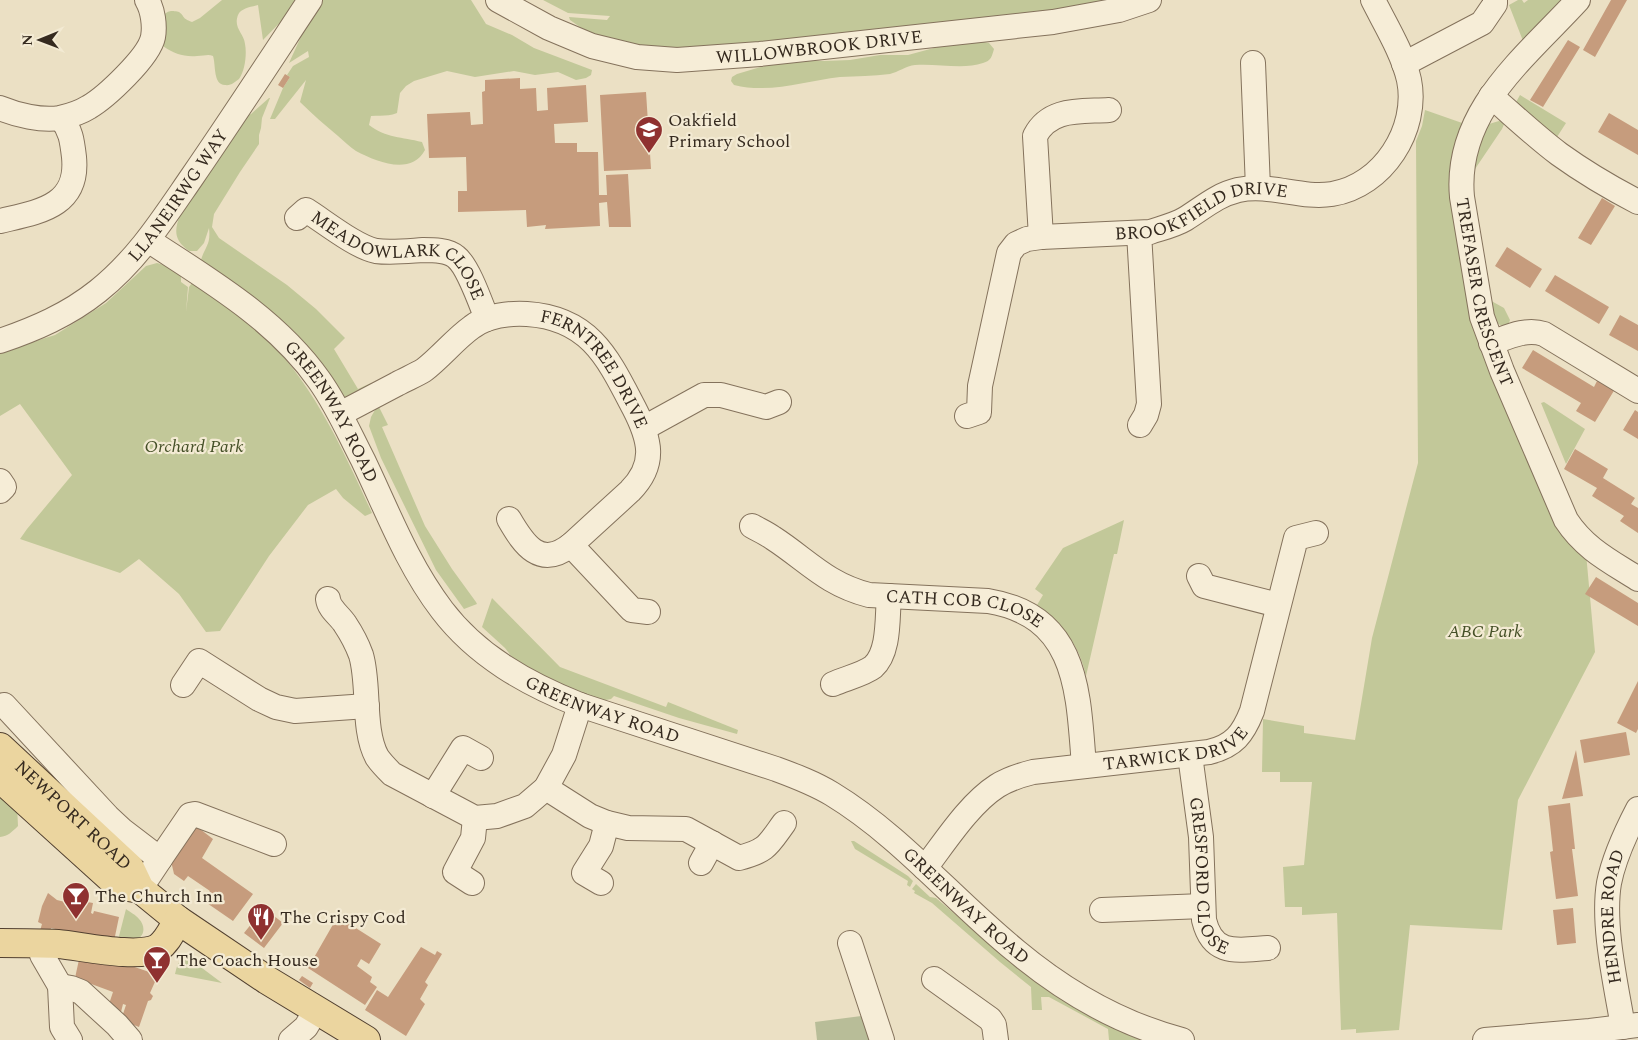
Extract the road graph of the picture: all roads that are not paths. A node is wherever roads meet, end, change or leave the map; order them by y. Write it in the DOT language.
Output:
graph roads {
  1 [pos="147,0"];
  2 [pos="310,0"];
  3 [pos="498,0"];
  4 [pos="1149,0"];
  5 [pos="1373,0"];
  6 [pos="1495,0"];
  7 [pos="1578,0"];
  8 [pos="1253,63"];
  9 [pos="1404,64"];
  10 [pos="1491,96"];
  11 [pos="0,108"];
  12 [pos="1109,110"];
  13 [pos="61,118"];
  14 [pos="1258,188"];
  15 [pos="1638,202"];
  16 [pos="297,218"];
  17 [pos="0,221"];
  18 [pos="1139,233"];
  19 [pos="1041,237"];
  20 [pos="148,240"];
  21 [pos="487,319"];
  22 [pos="0,341"];
  23 [pos="1491,343"];
  24 [pos="1638,391"];
  25 [pos="779,402"];
  26 [pos="340,414"];
  27 [pos="967,416"];
  28 [pos="1140,425"];
  29 [pos="644,428"];
  30 [pos="0,481"];
  31 [pos="0,490"];
  32 [pos="509,519"];
  33 [pos="752,526"];
  34 [pos="1316,532"];
  35 [pos="571,545"];
  36 [pos="1199,576"];
  37 [pos="1638,579"];
  38 [pos="888,596"];
  39 [pos="328,599"];
  40 [pos="1278,605"];
  41 [pos="648,612"];
  42 [pos="833,684"];
  43 [pos="183,685"];
  44 [pos="580,704"];
  45 [pos="4,705"];
  46 [pos="367,706"];
  47 [pos="0,747"];
  48 [pos="1190,755"];
  49 [pos="481,758"];
  50 [pos="1084,766"];
  51 [pos="0,778"];
  52 [pos="546,788"];
  53 [pos="433,796"];
  54 [pos="1638,809"];
  55 [pos="475,818"];
  56 [pos="607,823"];
  57 [pos="784,823"];
  58 [pos="274,844"];
  59 [pos="160,859"];
  60 [pos="925,868"];
  61 [pos="472,883"];
  62 [pos="601,883"];
  63 [pos="140,889"];
  64 [pos="1204,906"];
  65 [pos="1102,910"];
  66 [pos="178,920"];
  67 [pos="0,943"];
  68 [pos="42,943"];
  69 [pos="850,943"];
  70 [pos="1268,948"];
  71 [pos="934,979"];
  72 [pos="60,986"];
  73 [pos="316,1010"];
  74 [pos="1631,1026"];
  75 [pos="70,1040"];
  76 [pos="130,1040"];
  77 [pos="291,1040"];
  78 [pos="366,1040"];
  79 [pos="882,1040"];
  80 [pos="996,1040"];
  81 [pos="1182,1040"];
  82 [pos="1485,1040"];
  1 -- 13 [label="street"];
  2 -- 20 [label="street, LLANEIRWG WAY"];
  3 -- 4 [label="street, WILLOWBROOK DRIVE"];
  5 -- 9 [label="street, BROOKFIELD DRIVE"];
  6 -- 9 [label="street"];
  7 -- 10 [label="street, TREFASER CRESCENT"];
  8 -- 14 [label="street"];
  9 -- 14 [label="street, BROOKFIELD DRIVE"];
  10 -- 15 [label="street"];
  10 -- 23 [label="street, TREFASER CRESCENT"];
  11 -- 13 [label="street"];
  12 -- 19 [label="street"];
  13 -- 17 [label="street"];
  14 -- 18 [label="street, BROOKFIELD DRIVE"];
  16 -- 21 [label="street, MEADOWLARK CLOSE"];
  18 -- 19 [label="street, BROOKFIELD DRIVE"];
  18 -- 28 [label="street"];
  19 -- 27 [label="street, BROOKFIELD DRIVE"];
  20 -- 22 [label="street, LLANEIRWG WAY"];
  20 -- 26 [label="street, GREENWAY ROAD"];
  21 -- 26 [label="street, FERNTREE DRIVE"];
  21 -- 29 [label="street, FERNTREE DRIVE"];
  23 -- 24 [label="street"];
  23 -- 37 [label="street, TREFASER CRESCENT"];
  25 -- 29 [label="street"];
  26 -- 44 [label="street, GREENWAY ROAD"];
  29 -- 35 [label="street, FERNTREE DRIVE"];
  30 -- 31 [label="street"];
  32 -- 35 [label="street, FERNTREE DRIVE"];
  33 -- 38 [label="street, CATH COB CLOSE"];
  34 -- 40 [label="street, TARWICK DRIVE"];
  35 -- 41 [label="street"];
  36 -- 40 [label="street"];
  38 -- 42 [label="street"];
  38 -- 50 [label="street, CATH COB CLOSE"];
  39 -- 46 [label="street"];
  40 -- 48 [label="street, TARWICK DRIVE"];
  43 -- 46 [label="street"];
  44 -- 52 [label="street"];
  44 -- 60 [label="street, GREENWAY ROAD"];
  45 -- 59 [label="street"];
  46 -- 53 [label="street"];
  47 -- 63 [label="main road, NEWPORT ROAD"];
  48 -- 50 [label="street, TARWICK DRIVE"];
  48 -- 64 [label="street, GRESFORD CLOSE"];
  49 -- 53 [label="street"];
  50 -- 60 [label="street, TARWICK DRIVE"];
  51 -- 63 [label="main road, NEWPORT ROAD"];
  52 -- 55 [label="street"];
  52 -- 56 [label="street"];
  53 -- 55 [label="street"];
  54 -- 74 [label="street, HENDRE ROAD"];
  55 -- 61 [label="street"];
  56 -- 57 [label="street"];
  56 -- 62 [label="street"];
  58 -- 59 [label="street"];
  59 -- 63 [label="street"];
  60 -- 81 [label="street, GREENWAY ROAD"];
  63 -- 66 [label="main road, NEWPORT ROAD"];
  64 -- 65 [label="street"];
  64 -- 70 [label="street, GRESFORD CLOSE"];
  66 -- 68 [label="main road"];
  66 -- 73 [label="main road, NEWPORT ROAD"];
  67 -- 68 [label="main road"];
  68 -- 72 [label="street"];
  69 -- 79 [label="street"];
  71 -- 80 [label="street"];
  72 -- 75 [label="street"];
  72 -- 76 [label="street"];
  73 -- 77 [label="street"];
  73 -- 78 [label="main road, NEWPORT ROAD"];
  74 -- 82 [label="street"];
}
